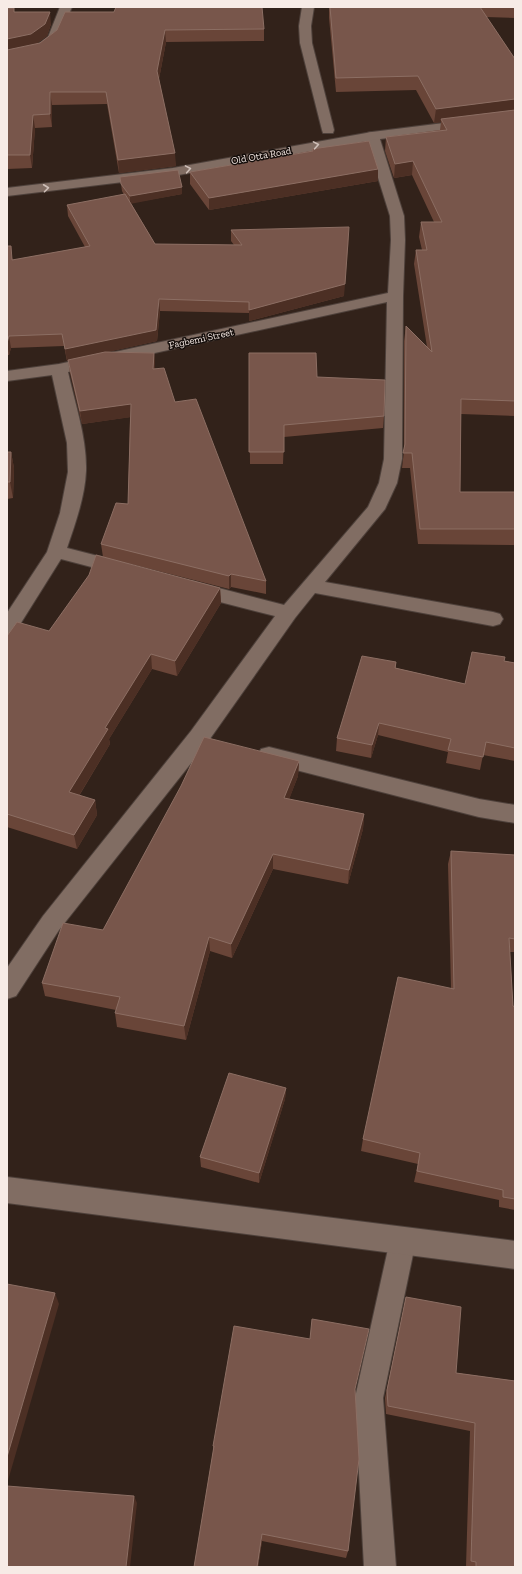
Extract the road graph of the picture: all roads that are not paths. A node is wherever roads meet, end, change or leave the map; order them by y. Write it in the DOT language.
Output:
graph roads {
  1 [pos="66,7"];
  2 [pos="308,7"];
  3 [pos="7,57"];
  4 [pos="515,106"];
  5 [pos="485,108"];
  6 [pos="515,118"];
  7 [pos="343,127"];
  8 [pos="328,130"];
  9 [pos="312,132"];
  10 [pos="372,136"];
  11 [pos="99,169"];
  12 [pos="25,177"];
  13 [pos="7,192"];
  14 [pos="395,296"];
  15 [pos="59,369"];
  16 [pos="7,376"];
  17 [pos="56,552"];
  18 [pos="141,574"];
  19 [pos="172,583"];
  20 [pos="311,586"];
  21 [pos="288,613"];
  22 [pos="493,619"];
  23 [pos="7,629"];
  24 [pos="199,737"];
  25 [pos="222,743"];
  26 [pos="252,751"];
  27 [pos="515,814"];
  28 [pos="7,988"];
  29 [pos="7,1190"];
  30 [pos="403,1240"];
  31 [pos="515,1255"];
  32 [pos="380,1567"];
  1 -- 3 [label="street"];
  2 -- 8 [label="street"];
  4 -- 5 [label="street"];
  6 -- 10 [label="street, Old Otta Road"];
  7 -- 8 [label="street"];
  8 -- 9 [label="street"];
  13 -- 10 [label="street, Old Otta Road, one-way"];
  10 -- 14 [label="street"];
  11 -- 12 [label="street"];
  14 -- 15 [label="street, Fagbemi Street"];
  14 -- 20 [label="street"];
  15 -- 16 [label="street, Fagbemi Street"];
  15 -- 17 [label="street"];
  17 -- 18 [label="street"];
  17 -- 23 [label="street"];
  19 -- 21 [label="street"];
  20 -- 21 [label="street"];
  20 -- 22 [label="street"];
  21 -- 24 [label="street"];
  24 -- 25 [label="street"];
  24 -- 28 [label="street"];
  26 -- 27 [label="street"];
  29 -- 30 [label="street"];
  30 -- 31 [label="street"];
  30 -- 32 [label="lane"];
}
